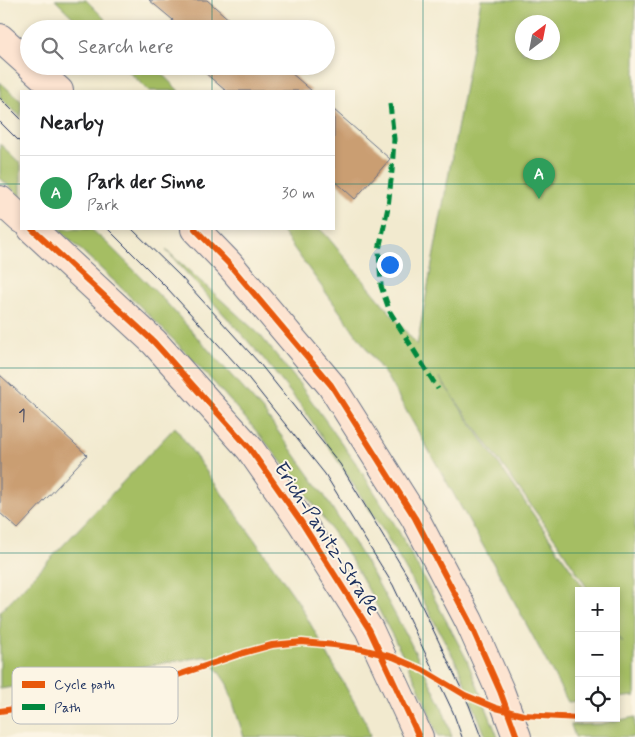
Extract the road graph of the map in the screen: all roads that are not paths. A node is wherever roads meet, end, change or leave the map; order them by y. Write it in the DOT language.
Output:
graph roads {
  1 [pos="0,38"];
  2 [pos="20,56"];
  3 [pos="41,75"];
  4 [pos="58,90"];
  5 [pos="0,200"];
  6 [pos="20,218"];
  7 [pos="33,230"];
  8 [pos="196,230"];
  9 [pos="418,737"];
  10 [pos="517,737"];
  1 -- 2 [label="main road"];
  3 -- 4 [label="main road"];
  5 -- 6 [label="main road"];
  7 -- 9 [label="main road, Erich-Panitz-Straße"];
  8 -- 10 [label="main road"];
}
